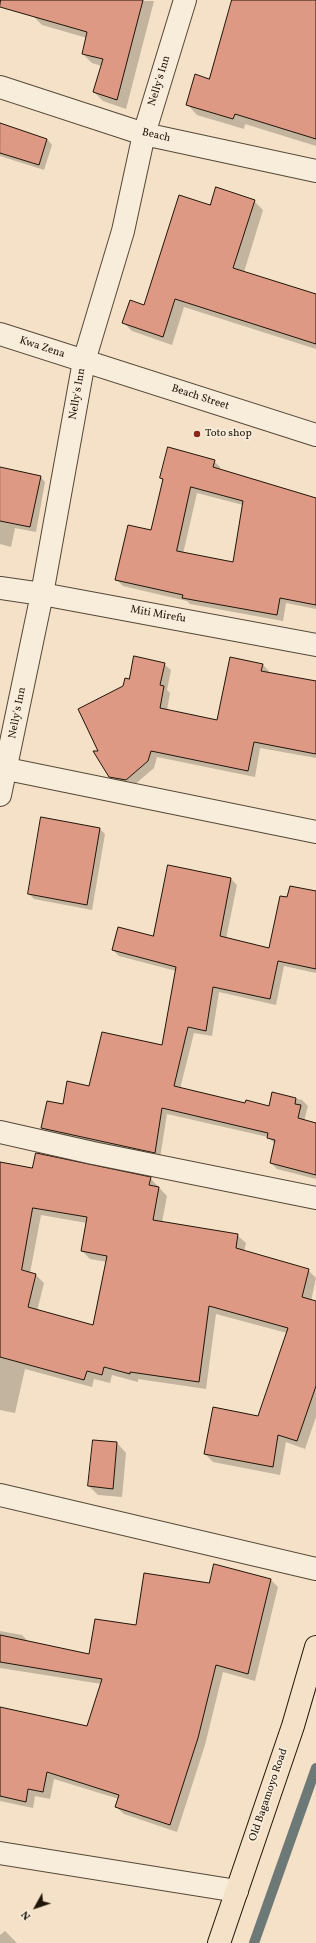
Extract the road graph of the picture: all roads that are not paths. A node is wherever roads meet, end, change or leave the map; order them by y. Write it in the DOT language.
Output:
graph roads {
  1 [pos="185,0"];
  2 [pos="0,87"];
  3 [pos="144,134"];
  4 [pos="316,171"];
  5 [pos="0,334"];
  6 [pos="84,361"];
  7 [pos="316,435"];
  8 [pos="0,588"];
  9 [pos="42,594"];
  10 [pos="316,645"];
  11 [pos="7,769"];
  12 [pos="0,795"];
  13 [pos="316,832"];
  14 [pos="0,1132"];
  15 [pos="316,1198"];
  16 [pos="0,1495"];
  17 [pos="316,1568"];
  18 [pos="314,1659"];
  19 [pos="0,1853"];
  20 [pos="237,1891"];
  21 [pos="219,1943"];
  1 -- 3 [label="street, Nelly's Inn"];
  2 -- 3 [label="street, Beach"];
  3 -- 4 [label="street, Beach"];
  3 -- 6 [label="street, Nelly's Inn"];
  5 -- 6 [label="street, Kwa Zena"];
  6 -- 7 [label="street, Beach Street"];
  6 -- 9 [label="street, Nelly's Inn"];
  8 -- 9 [label="street, Miti Mirefu"];
  9 -- 10 [label="street, Miti Mirefu"];
  9 -- 11 [label="street, Nelly's Inn"];
  11 -- 12 [label="street, Nelly's Inn"];
  11 -- 13 [label="street"];
  14 -- 15 [label="street"];
  16 -- 17 [label="street"];
  18 -- 20 [label="main road, Old Bagamoyo Road"];
  19 -- 20 [label="street"];
  20 -- 21 [label="main road, Old Bagamoyo Road"];
}
